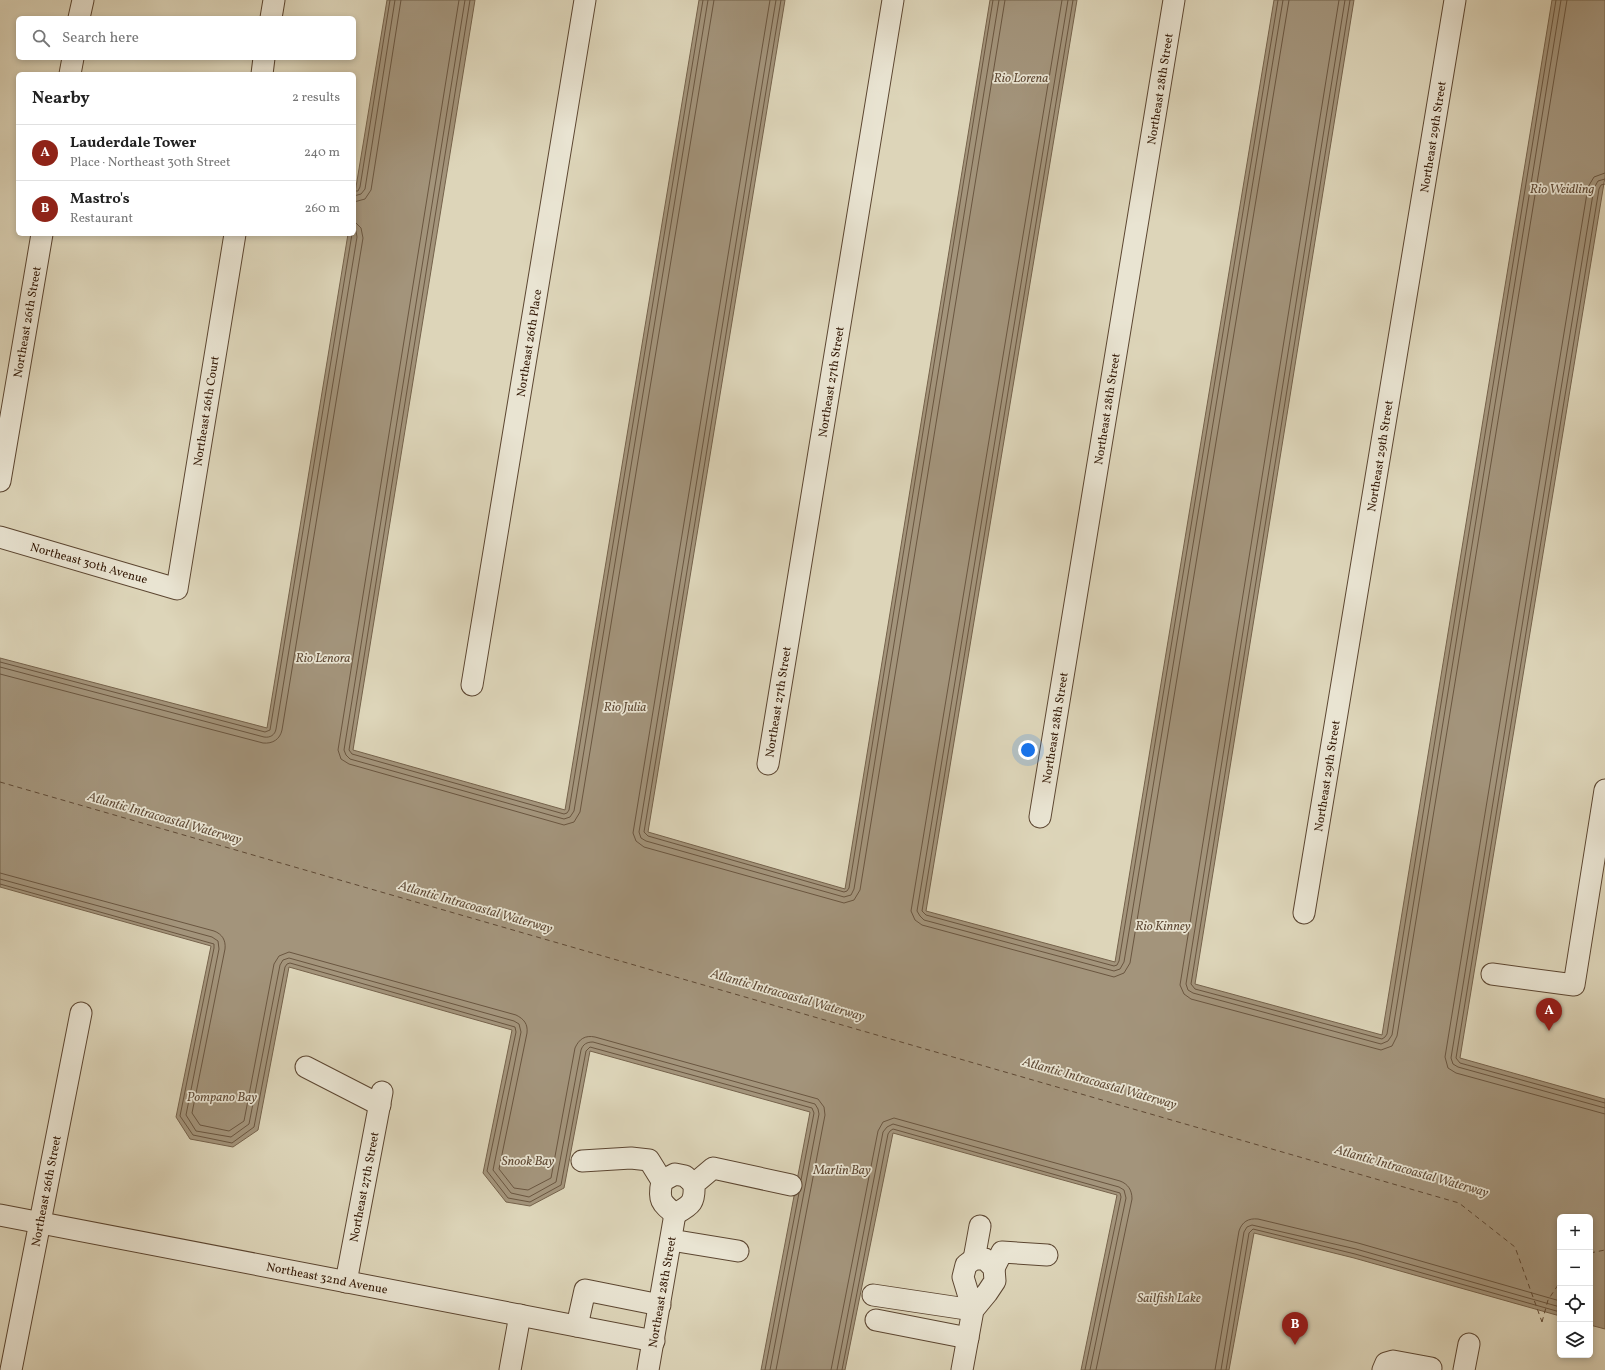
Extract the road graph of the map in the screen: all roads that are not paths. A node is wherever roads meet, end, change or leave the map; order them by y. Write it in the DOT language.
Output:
graph roads {
  1 [pos="83,0"];
  2 [pos="274,0"];
  3 [pos="585,0"];
  4 [pos="893,0"];
  5 [pos="1174,0"];
  6 [pos="1455,0"];
  7 [pos="80,16"];
  8 [pos="271,16"];
  9 [pos="73,60"];
  10 [pos="264,60"];
  11 [pos="70,72"];
  12 [pos="262,72"];
  13 [pos="42,236"];
  14 [pos="236,236"];
  15 [pos="0,481"];
  16 [pos="0,537"];
  17 [pos="177,589"];
  18 [pos="472,685"];
  19 [pos="768,764"];
  20 [pos="1605,790"];
  21 [pos="1040,817"];
  22 [pos="1601,841"];
  23 [pos="1597,879"];
  24 [pos="1304,913"];
  25 [pos="1492,974"];
  26 [pos="81,1013"];
  27 [pos="306,1067"];
  28 [pos="582,1161"];
  29 [pos="662,1181"];
  30 [pos="694,1184"];
  31 [pos="791,1185"];
  32 [pos="675,1214"];
  33 [pos="0,1215"];
  34 [pos="40,1223"];
  35 [pos="980,1226"];
  36 [pos="671,1240"];
  37 [pos="738,1251"];
  38 [pos="1047,1255"];
  39 [pos="974,1259"];
  40 [pos="994,1268"];
  41 [pos="346,1282"];
  42 [pos="873,1295"];
  43 [pos="660,1305"];
  44 [pos="973,1310"];
  45 [pos="520,1315"];
  46 [pos="876,1320"];
  47 [pos="577,1326"];
  48 [pos="968,1338"];
  49 [pos="654,1341"];
  50 [pos="1469,1344"];
  51 [pos="1431,1368"];
  52 [pos="11,1370"];
  53 [pos="510,1370"];
  54 [pos="648,1370"];
  55 [pos="962,1370"];
  56 [pos="1383,1370"];
  57 [pos="1464,1370"];
  1 -- 7 [label="street"];
  2 -- 8 [label="street"];
  3 -- 18 [label="street, Northeast 26th Place"];
  4 -- 19 [label="street, Northeast 27th Street"];
  5 -- 21 [label="street, Northeast 28th Street"];
  6 -- 24 [label="street, Northeast 29th Street"];
  9 -- 11 [label="street"];
  10 -- 12 [label="street"];
  13 -- 15 [label="street, Northeast 26th Street"];
  14 -- 17 [label="street, Northeast 26th Court"];
  16 -- 17 [label="street, Northeast 30th Avenue"];
  20 -- 22 [label="street"];
  22 -- 23 [label="street"];
  23 -- 25 [label="street"];
  26 -- 34 [label="street, Northeast 26th Street"];
  27 -- 41 [label="street, Northeast 27th Street"];
  28 -- 29 [label="street"];
  29 -- 30 [label="street"];
  29 -- 32 [label="street"];
  30 -- 31 [label="street"];
  30 -- 32 [label="street"];
  32 -- 36 [label="street, Northeast 28th Street"];
  33 -- 34 [label="street, Northeast 32nd Avenue"];
  34 -- 41 [label="street, Northeast 32nd Avenue"];
  34 -- 52 [label="street, Northeast 26th Street"];
  35 -- 39 [label="street"];
  36 -- 37 [label="street"];
  36 -- 43 [label="street, Northeast 28th Street"];
  38 -- 40 [label="street"];
  39 -- 40 [label="street"];
  39 -- 44 [label="street"];
  40 -- 44 [label="street"];
  41 -- 45 [label="street, Northeast 32nd Avenue"];
  42 -- 44 [label="street"];
  43 -- 47 [label="street"];
  43 -- 49 [label="street, Northeast 28th Street"];
  44 -- 48 [label="street"];
  45 -- 47 [label="street, Northeast 32nd Avenue"];
  45 -- 53 [label="street"];
  46 -- 48 [label="street"];
  47 -- 49 [label="street, Northeast 32nd Avenue"];
  48 -- 55 [label="street"];
  49 -- 54 [label="street, Northeast 28th Street"];
  50 -- 57 [label="street"];
  51 -- 56 [label="street"];
}
